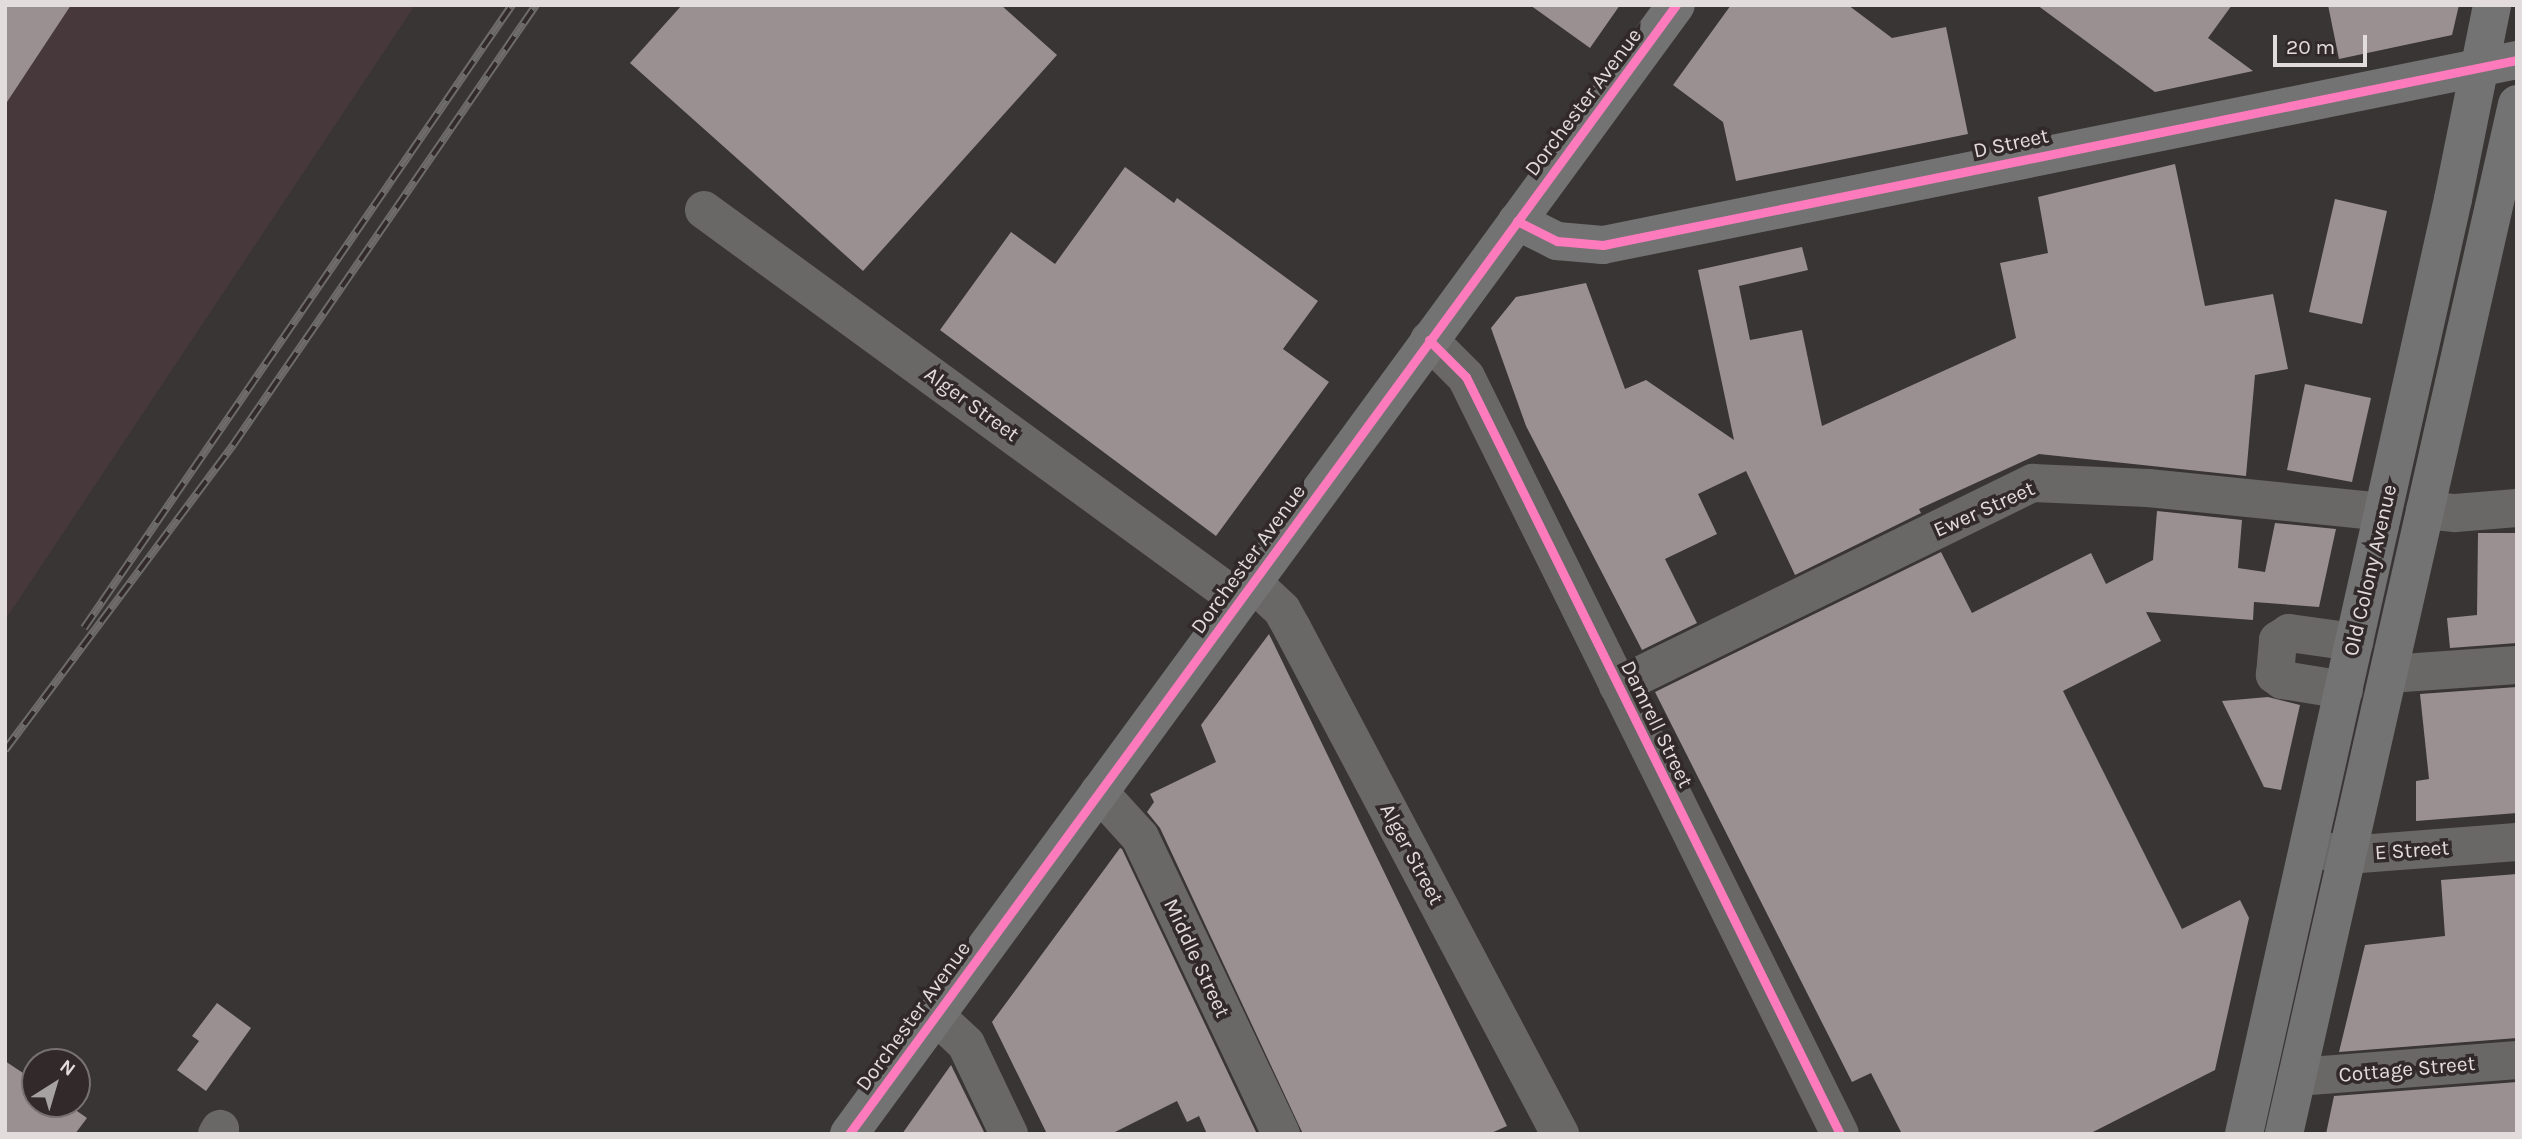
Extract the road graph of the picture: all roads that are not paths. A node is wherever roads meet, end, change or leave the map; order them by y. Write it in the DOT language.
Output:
graph roads {
  1 [pos="1676,5"];
  2 [pos="2492,5"];
  3 [pos="2517,60"];
  4 [pos="2478,68"];
  5 [pos="2517,104"];
  6 [pos="704,210"];
  7 [pos="1517,221"];
  8 [pos="1429,340"];
  9 [pos="2517,508"];
  10 [pos="2425,510"];
  11 [pos="2383,512"];
  12 [pos="1246,591"];
  13 [pos="2354,642"];
  14 [pos="2517,665"];
  15 [pos="2389,674"];
  16 [pos="1618,686"];
  17 [pos="2344,690"];
  18 [pos="1098,792"];
  19 [pos="2517,842"];
  20 [pos="2309,849"];
  21 [pos="2347,855"];
  22 [pos="935,1015"];
  23 [pos="2517,1060"];
  24 [pos="2297,1077"];
  25 [pos="1008,1133"];
  26 [pos="849,1134"];
  27 [pos="1281,1134"];
  28 [pos="1560,1134"];
  29 [pos="1840,1134"];
  30 [pos="2244,1134"];
  31 [pos="2284,1134"];
  1 -- 7 [label="main road, Dorchester Avenue"];
  2 -- 4 [label="main road, Old Colony Avenue"];
  3 -- 4 [label="main road, D Street"];
  4 -- 7 [label="main road, D Street"];
  4 -- 11 [label="main road, Old Colony Avenue"];
  5 -- 10 [label="main road, Old Colony Avenue"];
  6 -- 12 [label="street, Alger Street"];
  7 -- 8 [label="main road, Dorchester Avenue"];
  8 -- 12 [label="main road, Dorchester Avenue"];
  8 -- 16 [label="street, Damrell Street"];
  9 -- 10 [label="street"];
  10 -- 15 [label="main road, Old Colony Avenue"];
  11 -- 13 [label="main road, Old Colony Avenue"];
  11 -- 16 [label="street, Ewer Street"];
  12 -- 18 [label="main road, Dorchester Avenue"];
  12 -- 28 [label="street, Alger Street"];
  13 -- 17 [label="main road, Old Colony Avenue"];
  13 -- 17 [label="street"];
  14 -- 15 [label="street"];
  15 -- 21 [label="main road, Old Colony Avenue"];
  16 -- 29 [label="street, Damrell Street"];
  17 -- 20 [label="main road, Old Colony Avenue"];
  18 -- 22 [label="main road, Dorchester Avenue"];
  18 -- 27 [label="street, Middle Street"];
  19 -- 21 [label="street, E Street"];
  20 -- 21 [label="street, E Street"];
  20 -- 30 [label="main road, Old Colony Avenue"];
  21 -- 24 [label="main road, Old Colony Avenue"];
  22 -- 25 [label="street"];
  22 -- 26 [label="main road, Dorchester Avenue"];
  23 -- 24 [label="street, Cottage Street"];
  24 -- 31 [label="main road, Old Colony Avenue"];
}
